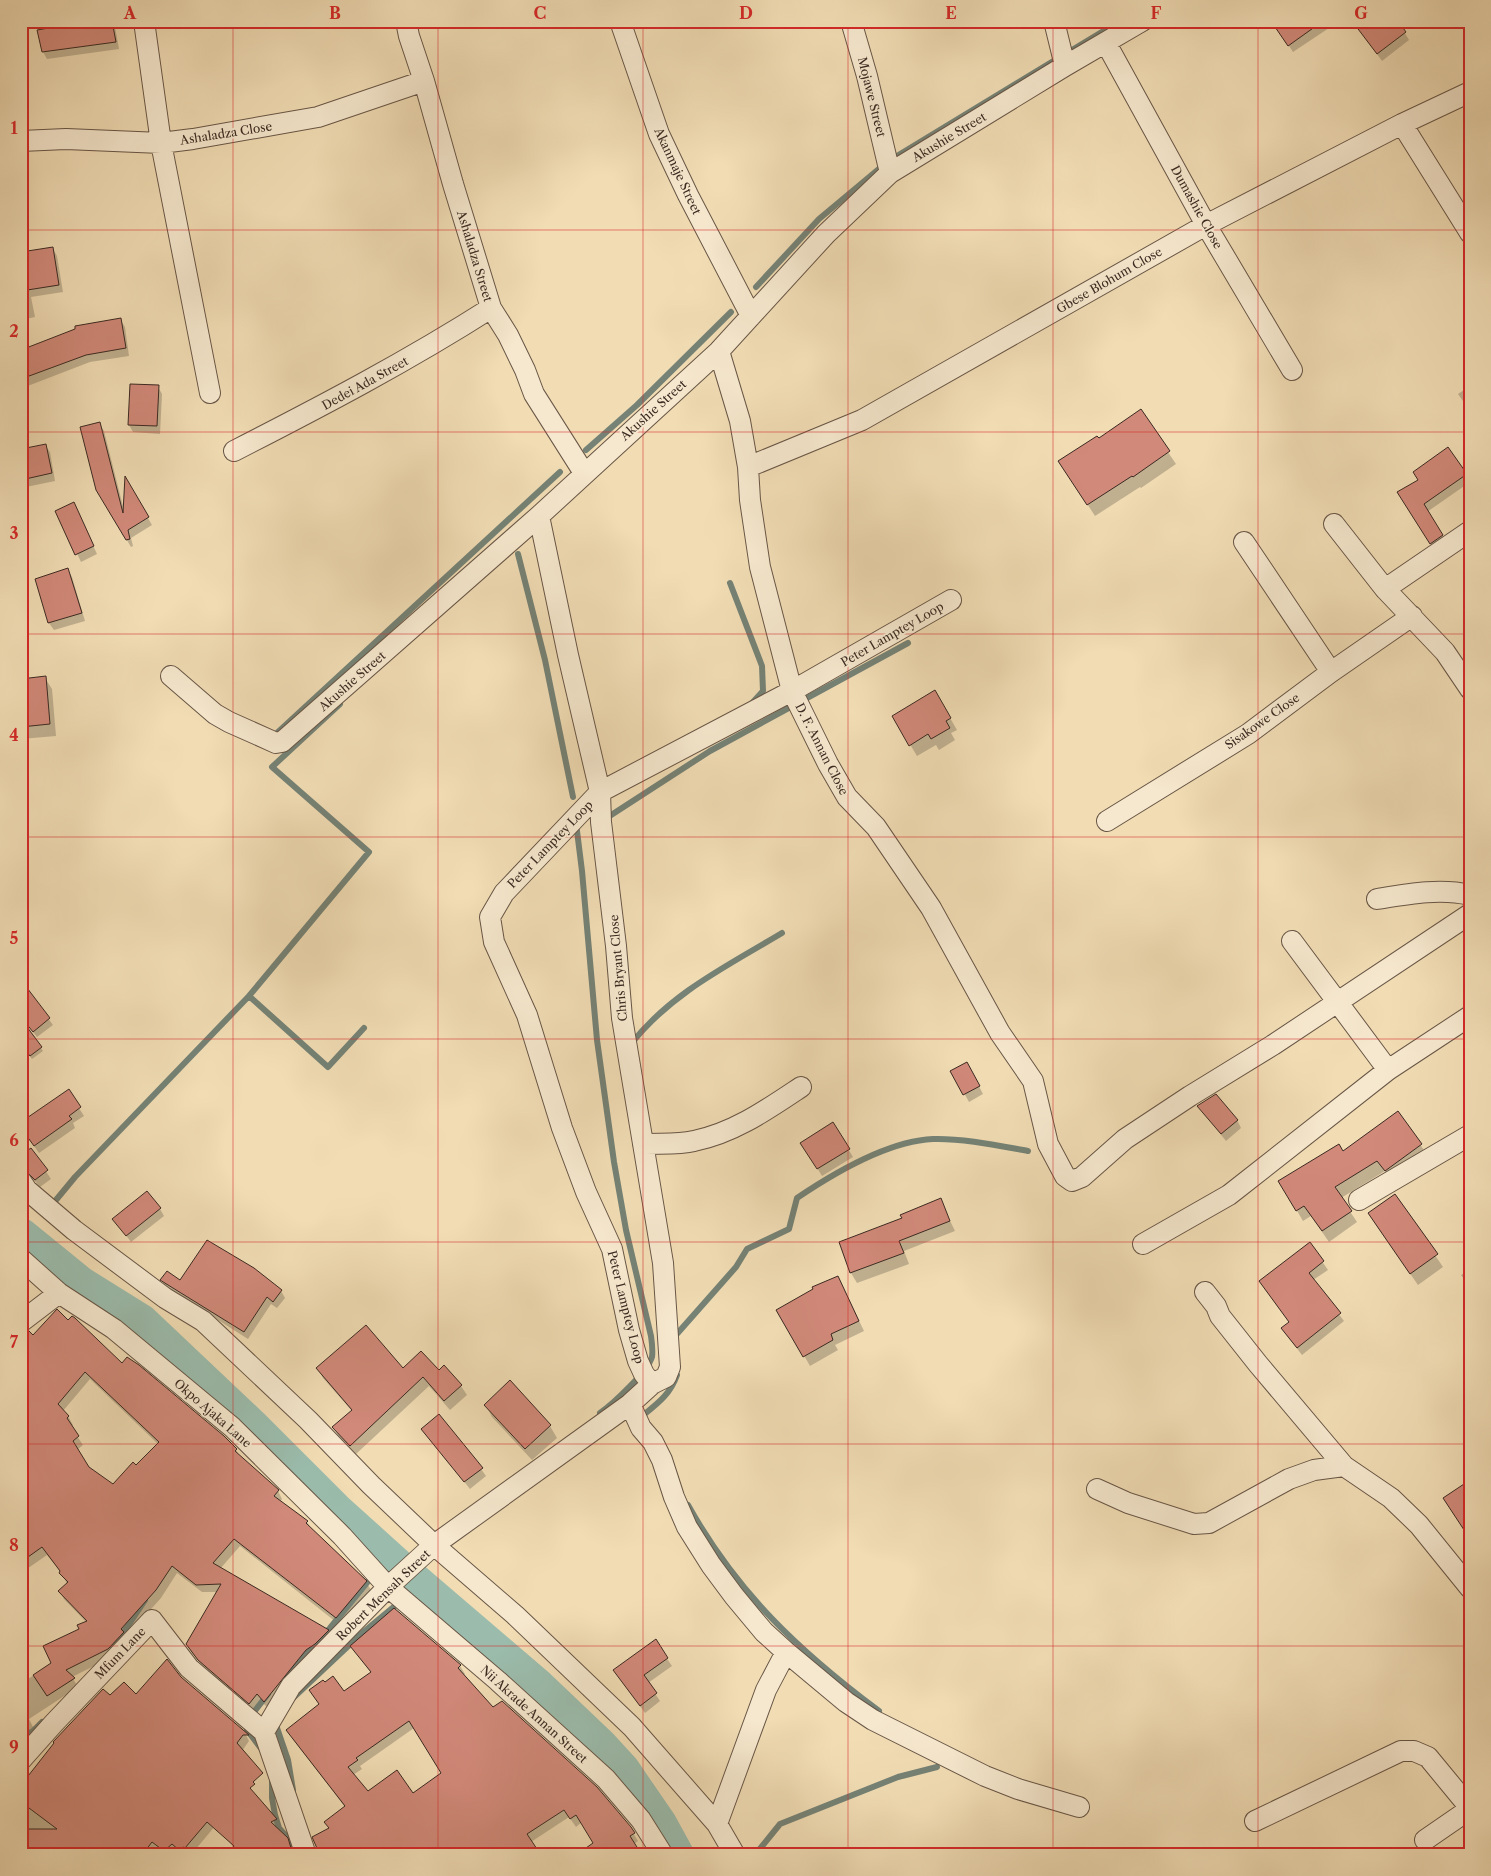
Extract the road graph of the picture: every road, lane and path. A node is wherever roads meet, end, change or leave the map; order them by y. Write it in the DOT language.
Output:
graph roads {
  1 [pos="144,21"];
  2 [pos="406,21"];
  3 [pos="620,21"];
  4 [pos="851,21"];
  5 [pos="1054,21"];
  6 [pos="1142,21"];
  7 [pos="1106,43"];
  8 [pos="1065,66"];
  9 [pos="424,80"];
  10 [pos="1470,92"];
  11 [pos="1402,124"];
  12 [pos="21,141"];
  13 [pos="161,143"];
  14 [pos="890,173"];
  15 [pos="1206,225"];
  16 [pos="1470,233"];
  17 [pos="491,308"];
  18 [pos="751,316"];
  19 [pos="719,351"];
  20 [pos="1292,370"];
  21 [pos="210,393"];
  22 [pos="234,451"];
  23 [pos="748,467"];
  24 [pos="584,474"];
  25 [pos="539,516"];
  26 [pos="1334,524"];
  27 [pos="1470,531"];
  28 [pos="1244,542"];
  29 [pos="1385,589"];
  30 [pos="951,600"];
  31 [pos="1412,616"];
  32 [pos="1331,672"];
  33 [pos="171,676"];
  34 [pos="1470,688"];
  35 [pos="792,691"];
  36 [pos="600,792"];
  37 [pos="1107,821"];
  38 [pos="1470,895"];
  39 [pos="1377,899"];
  40 [pos="1470,914"];
  41 [pos="1292,941"];
  42 [pos="1337,1002"];
  43 [pos="1470,1016"];
  44 [pos="1388,1070"];
  45 [pos="801,1087"];
  46 [pos="1467,1142"];
  47 [pos="643,1144"];
  48 [pos="21,1181"];
  49 [pos="1359,1200"];
  50 [pos="1143,1244"];
  51 [pos="21,1259"];
  52 [pos="1205,1292"];
  53 [pos="59,1293"];
  54 [pos="21,1322"];
  55 [pos="652,1384"];
  56 [pos="630,1404"];
  57 [pos="1344,1466"];
  58 [pos="1097,1489"];
  59 [pos="434,1545"];
  60 [pos="388,1587"];
  61 [pos="1470,1588"];
  62 [pos="786,1652"];
  63 [pos="264,1732"];
  64 [pos="21,1760"];
  65 [pos="1079,1807"];
  66 [pos="1470,1808"];
  67 [pos="1255,1821"];
  68 [pos="717,1824"];
  69 [pos="1425,1840"];
  70 [pos="306,1855"];
  71 [pos="663,1855"];
  72 [pos="736,1855"];
  1 -- 13 [label="street"];
  2 -- 9 [label="street, Ashaladza Street"];
  3 -- 18 [label="street, Akanmaje Street"];
  4 -- 14 [label="street, Mojawe Street"];
  5 -- 8 [label="street"];
  6 -- 7 [label="street, Akushie Street"];
  7 -- 8 [label="street, Akushie Street"];
  7 -- 15 [label="street, Dumashie Close"];
  8 -- 14 [label="street, Akushie Street"];
  9 -- 13 [label="street, Ashaladza Close"];
  9 -- 17 [label="street, Ashaladza Street"];
  10 -- 11 [label="street, Gbese Blohum Close"];
  11 -- 15 [label="street, Gbese Blohum Close"];
  11 -- 16 [label="street"];
  12 -- 13 [label="street, Ashaladza Close"];
  13 -- 21 [label="street"];
  14 -- 18 [label="street, Akushie Street"];
  15 -- 20 [label="street, Dumashie Close"];
  15 -- 23 [label="street, Gbese Blohum Close"];
  17 -- 22 [label="street, Dedei Ada Street"];
  17 -- 24 [label="street, Ashaladza Street"];
  18 -- 19 [label="street, Akushie Street"];
  19 -- 23 [label="street, D. F. Annan Close"];
  19 -- 24 [label="street, Akushie Street"];
  23 -- 35 [label="street, D. F. Annan Close"];
  24 -- 25 [label="street, Akushie Street"];
  25 -- 33 [label="street, Akushie Street"];
  25 -- 36 [label="street, Chris Bryant Close"];
  26 -- 29 [label="street"];
  27 -- 29 [label="street"];
  28 -- 32 [label="street"];
  29 -- 31 [label="street"];
  30 -- 35 [label="street, Peter Lamptey Loop"];
  31 -- 32 [label="street, Sisakowe Close"];
  31 -- 34 [label="street"];
  32 -- 37 [label="street, Sisakowe Close"];
  35 -- 36 [label="street, Peter Lamptey Loop"];
  35 -- 42 [label="street, D. F. Annan Close"];
  36 -- 47 [label="street, Chris Bryant Close"];
  36 -- 55 [label="street, Peter Lamptey Loop"];
  38 -- 39 [label="street"];
  40 -- 42 [label="street"];
  41 -- 42 [label="street"];
  42 -- 44 [label="street"];
  43 -- 44 [label="street"];
  44 -- 50 [label="street"];
  45 -- 47 [label="street"];
  46 -- 49 [label="street"];
  47 -- 55 [label="street, Chris Bryant Close"];
  48 -- 59 [label="street"];
  51 -- 53 [label="street, Okpo Ajaka Lane"];
  52 -- 57 [label="street"];
  53 -- 54 [label="street"];
  53 -- 60 [label="street, Okpo Ajaka Lane"];
  55 -- 56 [label="street, Chris Bryant Close"];
  56 -- 59 [label="street, Robert Mensah Street"];
  56 -- 62 [label="street"];
  57 -- 58 [label="street"];
  57 -- 61 [label="street"];
  59 -- 60 [label="street, Robert Mensah Street"];
  59 -- 68 [label="street"];
  60 -- 63 [label="street, Robert Mensah Street"];
  60 -- 71 [label="street, Nii Akrade Annan Street"];
  62 -- 65 [label="street"];
  62 -- 68 [label="street"];
  63 -- 64 [label="street, Mfum Lane"];
  63 -- 70 [label="street"];
  66 -- 67 [label="street"];
  66 -- 69 [label="street"];
  68 -- 72 [label="street"];
}
